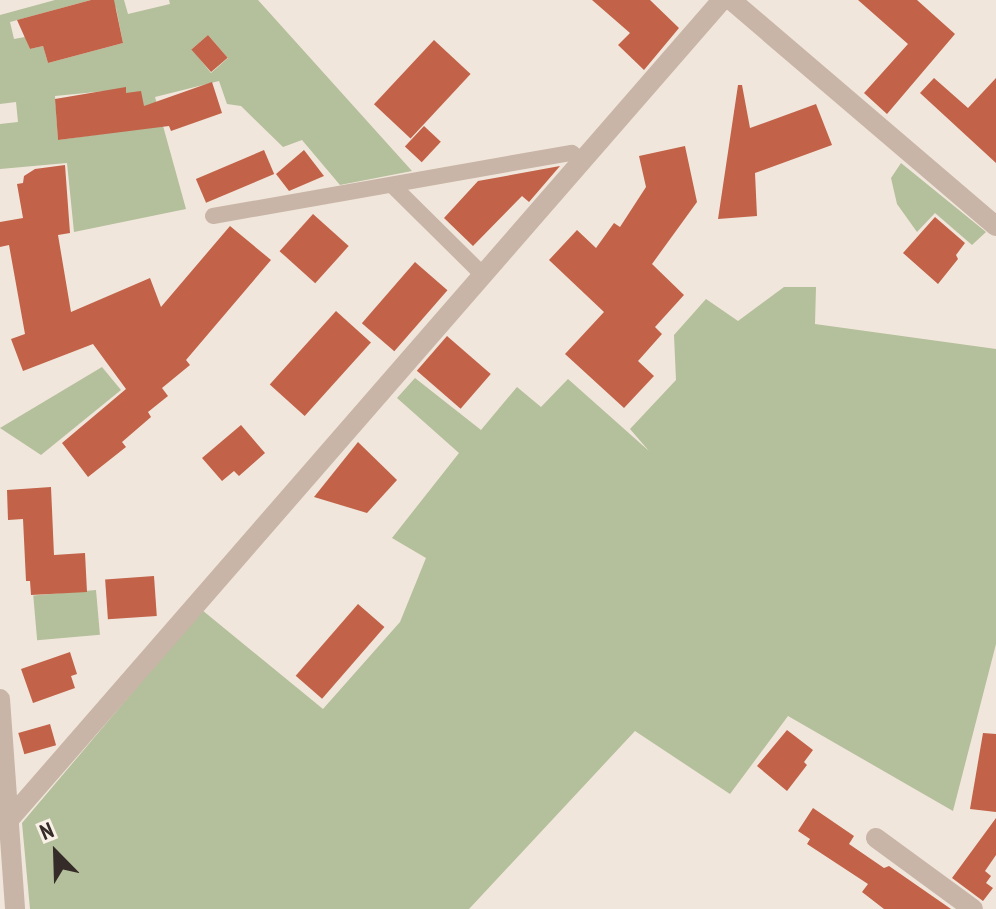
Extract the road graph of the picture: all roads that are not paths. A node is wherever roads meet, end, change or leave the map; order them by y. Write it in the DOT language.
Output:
graph roads {
  1 [pos="722,0"];
  2 [pos="731,0"];
  3 [pos="582,161"];
  4 [pos="392,185"];
  5 [pos="213,216"];
  6 [pos="996,226"];
  7 [pos="483,275"];
  8 [pos="0,699"];
  9 [pos="4,825"];
  10 [pos="876,838"];
  11 [pos="15,909"];
  12 [pos="973,909"];
  1 -- 3 [label="street"];
  2 -- 6 [label="street"];
  3 -- 4 [label="lane"];
  3 -- 7 [label="street"];
  4 -- 5 [label="lane"];
  4 -- 7 [label="lane"];
  7 -- 9 [label="street"];
  8 -- 9 [label="street"];
  9 -- 11 [label="street"];
  10 -- 12 [label="street"];
}
